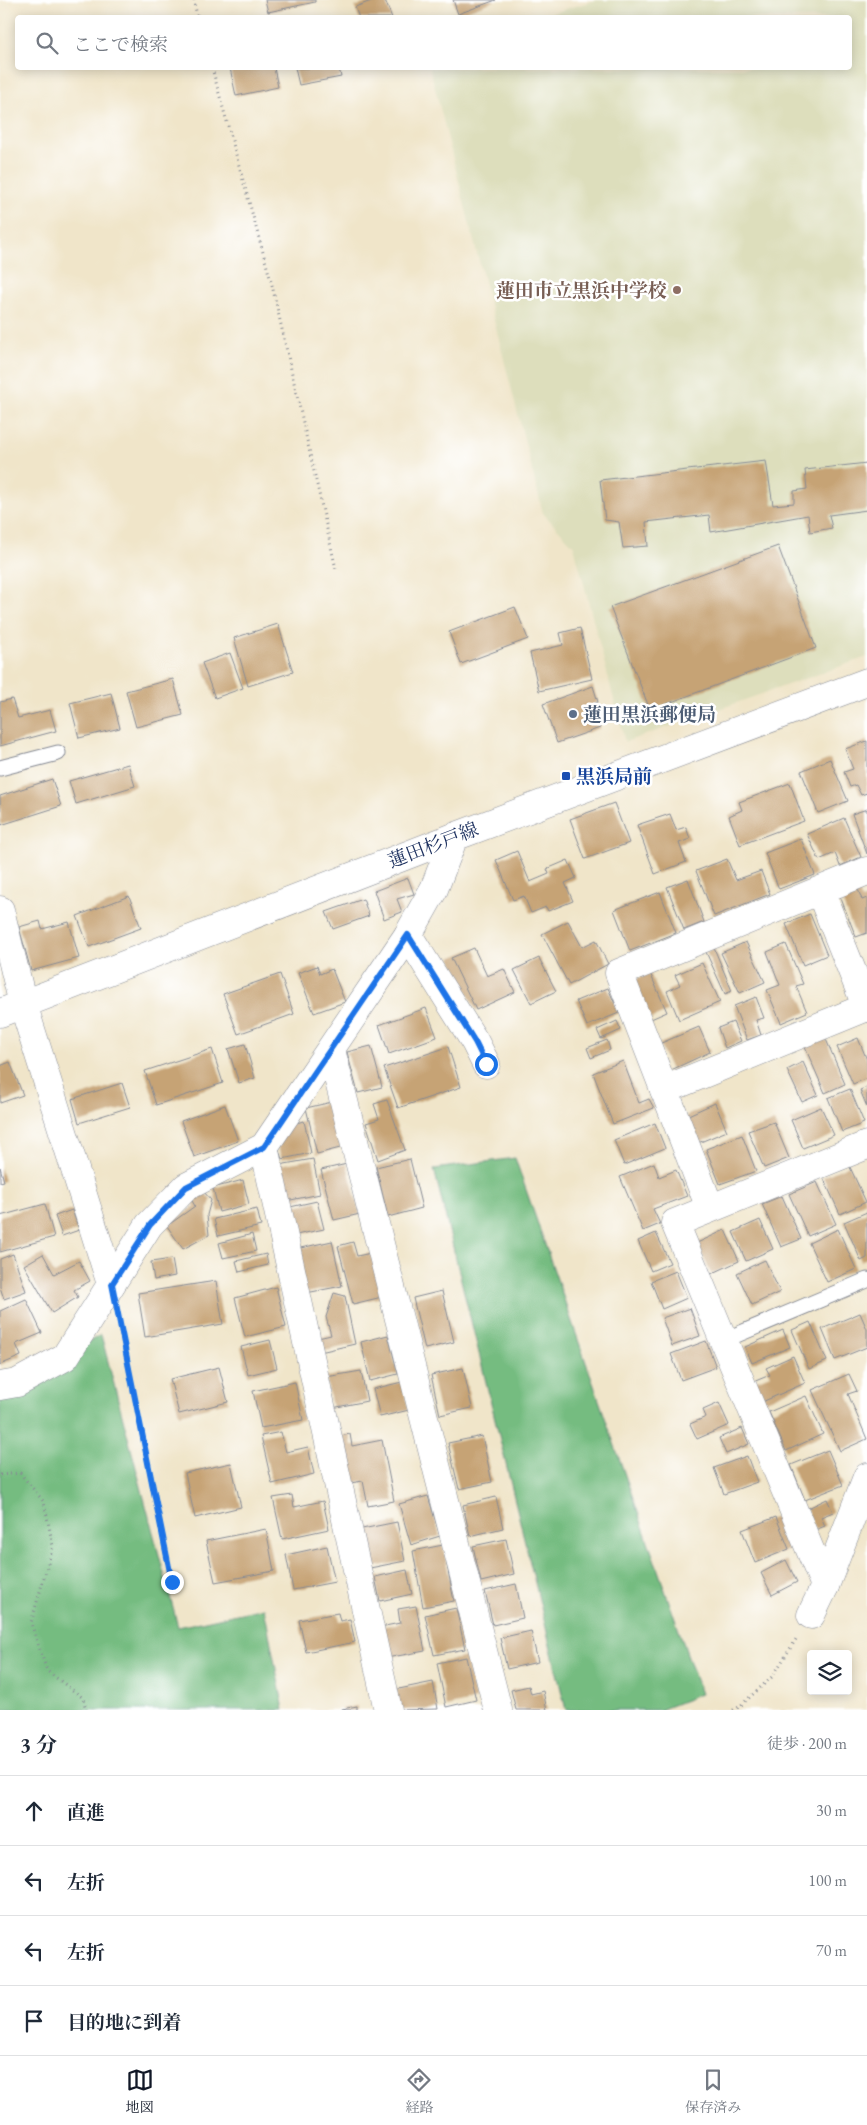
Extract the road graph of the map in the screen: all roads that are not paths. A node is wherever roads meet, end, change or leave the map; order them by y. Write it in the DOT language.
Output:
graph roads {
  1 [pos="867,682"];
  2 [pos="58,753"];
  3 [pos="0,768"];
  4 [pos="454,837"];
  5 [pos="867,871"];
  6 [pos="820,891"];
  7 [pos="0,910"];
  8 [pos="408,935"];
  9 [pos="867,1007"];
  10 [pos="12,1008"];
  11 [pos="331,1050"];
  12 [pos="486,1064"];
  13 [pos="664,1090"];
  14 [pos="867,1145"];
  15 [pos="264,1147"];
  16 [pos="710,1208"];
  17 [pos="867,1280"];
  18 [pos="112,1284"];
  19 [pos="722,1341"];
  20 [pos="0,1386"];
  21 [pos="867,1477"];
  22 [pos="825,1586"];
  23 [pos="811,1615"];
  24 [pos="388,1710"];
  25 [pos="498,1710"];
  1 -- 4 [label="street, 蓮田杉戸線"];
  2 -- 3 [label="lane"];
  4 -- 8 [label="street"];
  4 -- 10 [label="street, 蓮田杉戸線"];
  5 -- 6 [label="street"];
  6 -- 9 [label="street"];
  6 -- 13 [label="street"];
  7 -- 10 [label="street"];
  8 -- 11 [label="street"];
  8 -- 12 [label="street"];
  9 -- 13 [label="street"];
  10 -- 18 [label="street"];
  11 -- 15 [label="street"];
  11 -- 25 [label="street"];
  13 -- 16 [label="street"];
  14 -- 16 [label="street"];
  15 -- 18 [label="street"];
  15 -- 24 [label="street"];
  16 -- 19 [label="street"];
  17 -- 19 [label="lane"];
  18 -- 20 [label="street"];
  19 -- 22 [label="street"];
  21 -- 22 [label="street"];
  22 -- 23 [label="street"];
}
